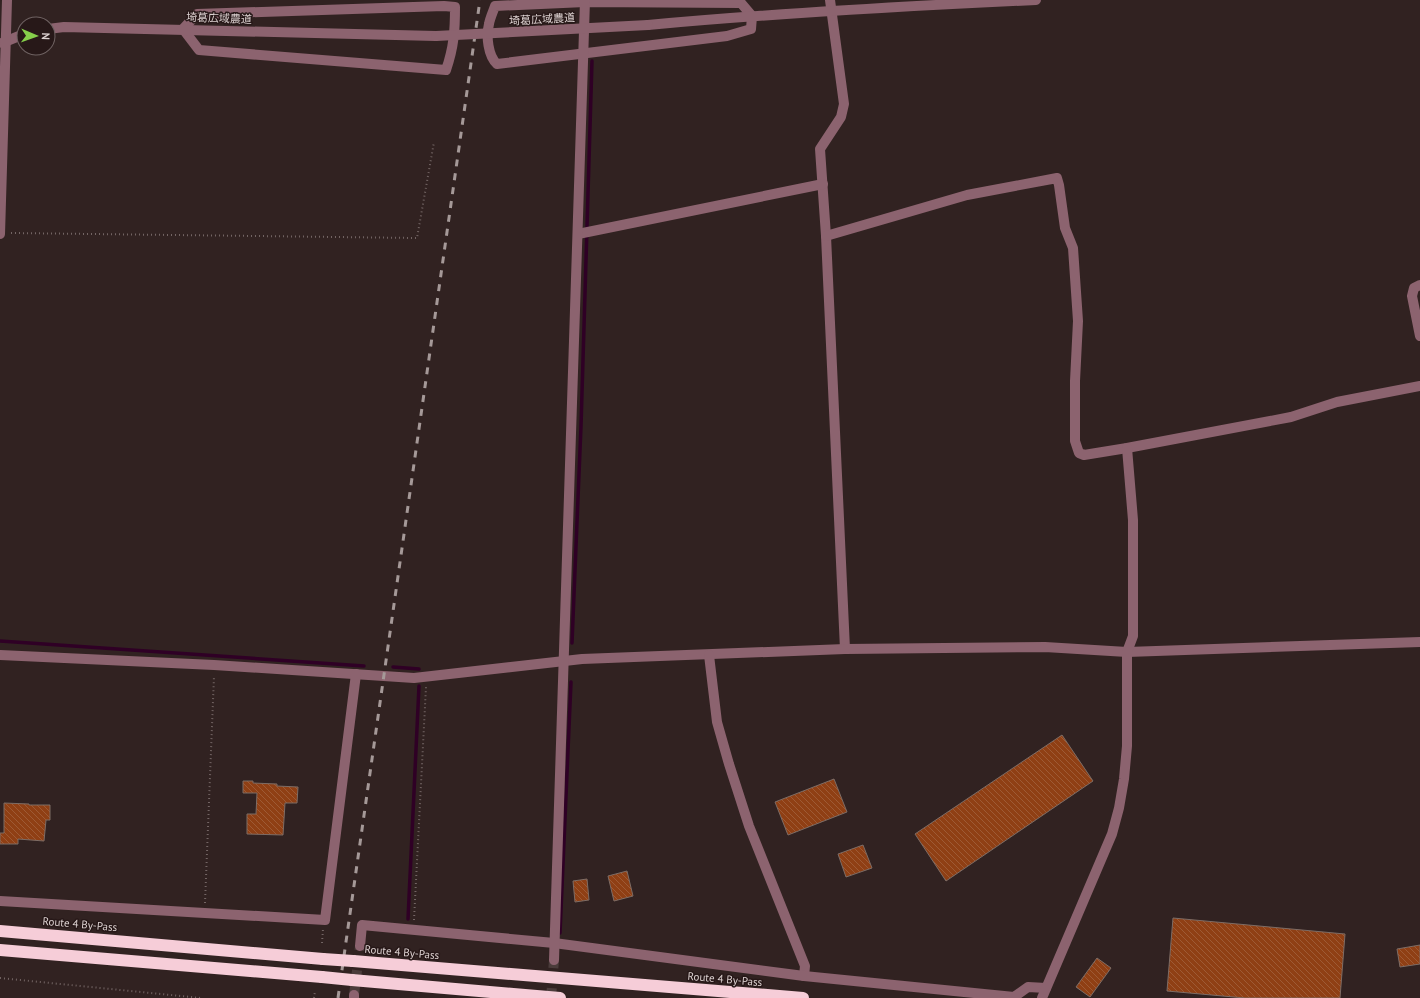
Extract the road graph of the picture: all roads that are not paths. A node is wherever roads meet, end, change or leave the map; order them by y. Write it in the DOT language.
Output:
graph roads {
  1 [pos="7,0"];
  2 [pos="315,0"];
  3 [pos="830,0"];
  4 [pos="1036,0"];
  5 [pos="585,1"];
  6 [pos="1001,1"];
  7 [pos="373,4"];
  8 [pos="832,10"];
  9 [pos="314,11"];
  10 [pos="752,16"];
  11 [pos="3,24"];
  12 [pos="56,28"];
  13 [pos="183,29"];
  14 [pos="16,37"];
  15 [pos="3,43"];
  16 [pos="583,54"];
  17 [pos="822,184"];
  18 [pos="0,233"];
  19 [pos="578,234"];
  20 [pos="826,236"];
  21 [pos="1420,285"];
  22 [pos="1420,336"];
  23 [pos="1420,386"];
  24 [pos="1127,448"];
  25 [pos="1420,642"];
  26 [pos="845,649"];
  27 [pos="1127,652"];
  28 [pos="0,654"];
  29 [pos="709,655"];
  30 [pos="564,661"];
  31 [pos="356,674"];
  32 [pos="0,901"];
  33 [pos="0,930"];
  34 [pos="554,943"];
  35 [pos="360,946"];
  36 [pos="0,950"];
  37 [pos="554,960"];
  38 [pos="804,976"];
  39 [pos="1046,988"];
  40 [pos="560,998"];
  41 [pos="803,998"];
  42 [pos="1042,998"];
  1 -- 11 [label="street"];
  2 -- 9 [label="street"];
  3 -- 8 [label="street"];
  4 -- 6 [label="street, 埼葛広域農道"];
  5 -- 10 [label="street"];
  5 -- 16 [label="street"];
  5 -- 16 [label="street"];
  6 -- 8 [label="street, 埼葛広域農道"];
  7 -- 9 [label="street"];
  7 -- 13 [label="street"];
  8 -- 10 [label="street, 埼葛広域農道"];
  8 -- 17 [label="street"];
  9 -- 13 [label="street"];
  10 -- 13 [label="street, 埼葛広域農道, bridge"];
  10 -- 16 [label="street"];
  11 -- 15 [label="street"];
  12 -- 13 [label="street, 埼葛広域農道"];
  14 -- 15 [label="street"];
  15 -- 18 [label="street"];
  16 -- 19 [label="street"];
  17 -- 19 [label="street"];
  17 -- 20 [label="street"];
  19 -- 30 [label="street"];
  20 -- 24 [label="street"];
  20 -- 26 [label="street"];
  21 -- 22 [label="street"];
  23 -- 24 [label="street"];
  24 -- 27 [label="street"];
  25 -- 27 [label="street"];
  26 -- 27 [label="street"];
  26 -- 29 [label="street"];
  27 -- 39 [label="street"];
  28 -- 31 [label="street"];
  29 -- 30 [label="street"];
  29 -- 38 [label="street"];
  30 -- 31 [label="street"];
  30 -- 34 [label="street"];
  31 -- 32 [label="street"];
  33 -- 41 [label="highway, Route 4 By-Pass, bridge"];
  34 -- 35 [label="street"];
  34 -- 37 [label="street"];
  34 -- 38 [label="street"];
  36 -- 40 [label="highway, bridge"];
  38 -- 39 [label="street"];
  39 -- 42 [label="street"];
}
